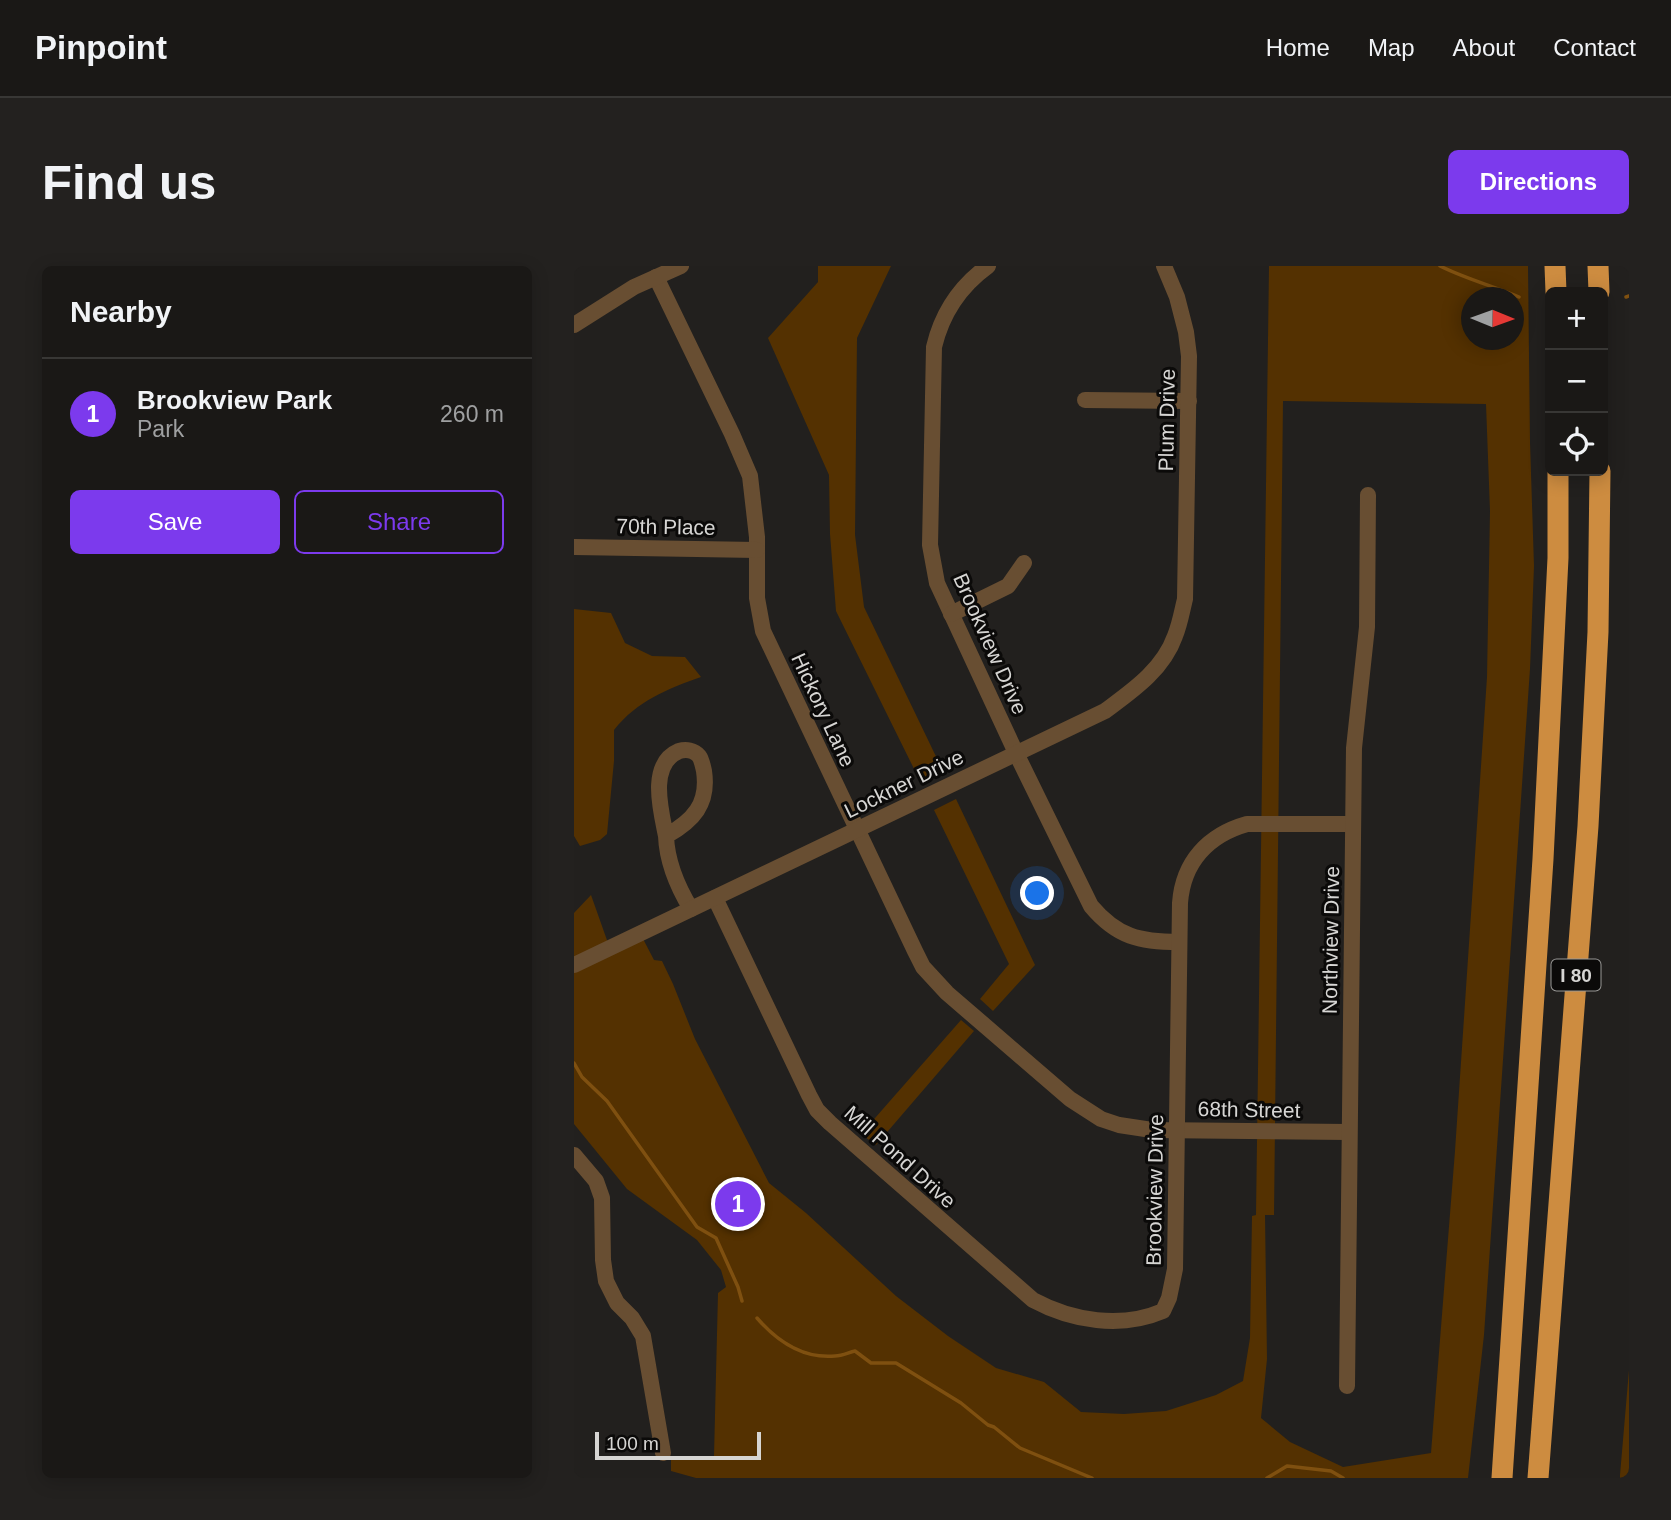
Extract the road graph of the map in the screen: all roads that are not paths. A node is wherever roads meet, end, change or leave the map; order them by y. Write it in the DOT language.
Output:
graph roads {
  1 [pos="681,266"];
  2 [pos="988,266"];
  3 [pos="1164,266"];
  4 [pos="1555,266"];
  5 [pos="1598,266"];
  6 [pos="656,277"];
  7 [pos="1556,287"];
  8 [pos="1599,287"];
  9 [pos="574,326"];
  10 [pos="1085,400"];
  11 [pos="1189,401"];
  12 [pos="1558,476"];
  13 [pos="1600,476"];
  14 [pos="1368,495"];
  15 [pos="574,547"];
  16 [pos="757,550"];
  17 [pos="1024,564"];
  18 [pos="1185,579"];
  19 [pos="951,614"];
  20 [pos="1016,753"];
  21 [pos="1353,824"];
  22 [pos="857,829"];
  23 [pos="666,836"];
  24 [pos="715,898"];
  25 [pos="691,909"];
  26 [pos="1179,942"];
  27 [pos="574,965"];
  28 [pos="1070,1099"];
  29 [pos="1177,1130"];
  30 [pos="1349,1132"];
  31 [pos="574,1155"];
  32 [pos="1163,1311"];
  33 [pos="1347,1386"];
  34 [pos="663,1453"];
  35 [pos="1502,1478"];
  36 [pos="1538,1478"];
  1 -- 6 [label="street"];
  2 -- 19 [label="street, Brookview Drive"];
  3 -- 11 [label="street, Plum Drive"];
  4 -- 7 [label="highway"];
  5 -- 8 [label="highway"];
  6 -- 9 [label="street"];
  6 -- 16 [label="street, Hickory Lane"];
  10 -- 11 [label="street"];
  11 -- 18 [label="street, Plum Drive"];
  12 -- 35 [label="highway, I 80"];
  13 -- 36 [label="highway, I 80"];
  14 -- 21 [label="street, Northview Drive"];
  15 -- 16 [label="street, 70th Place"];
  16 -- 22 [label="street, Hickory Lane"];
  17 -- 19 [label="street"];
  18 -- 20 [label="street, Lockner Drive"];
  19 -- 20 [label="street, Brookview Drive"];
  20 -- 22 [label="street, Lockner Drive"];
  20 -- 26 [label="street, Brookview Drive"];
  21 -- 26 [label="street, Brookview Drive"];
  21 -- 30 [label="street, Northview Drive"];
  22 -- 24 [label="street, Lockner Drive"];
  22 -- 28 [label="street, Hickory Lane"];
  23 -- 23 [label="street"];
  23 -- 25 [label="street"];
  24 -- 25 [label="street, Lockner Drive"];
  24 -- 32 [label="street, Mill Pond Drive"];
  25 -- 27 [label="street, Lockner Drive"];
  26 -- 29 [label="street, Brookview Drive"];
  28 -- 29 [label="street, 68th Street"];
  29 -- 30 [label="street, 68th Street"];
  29 -- 32 [label="street, Brookview Drive"];
  30 -- 33 [label="street, Northview Drive"];
  31 -- 34 [label="street"];
}
